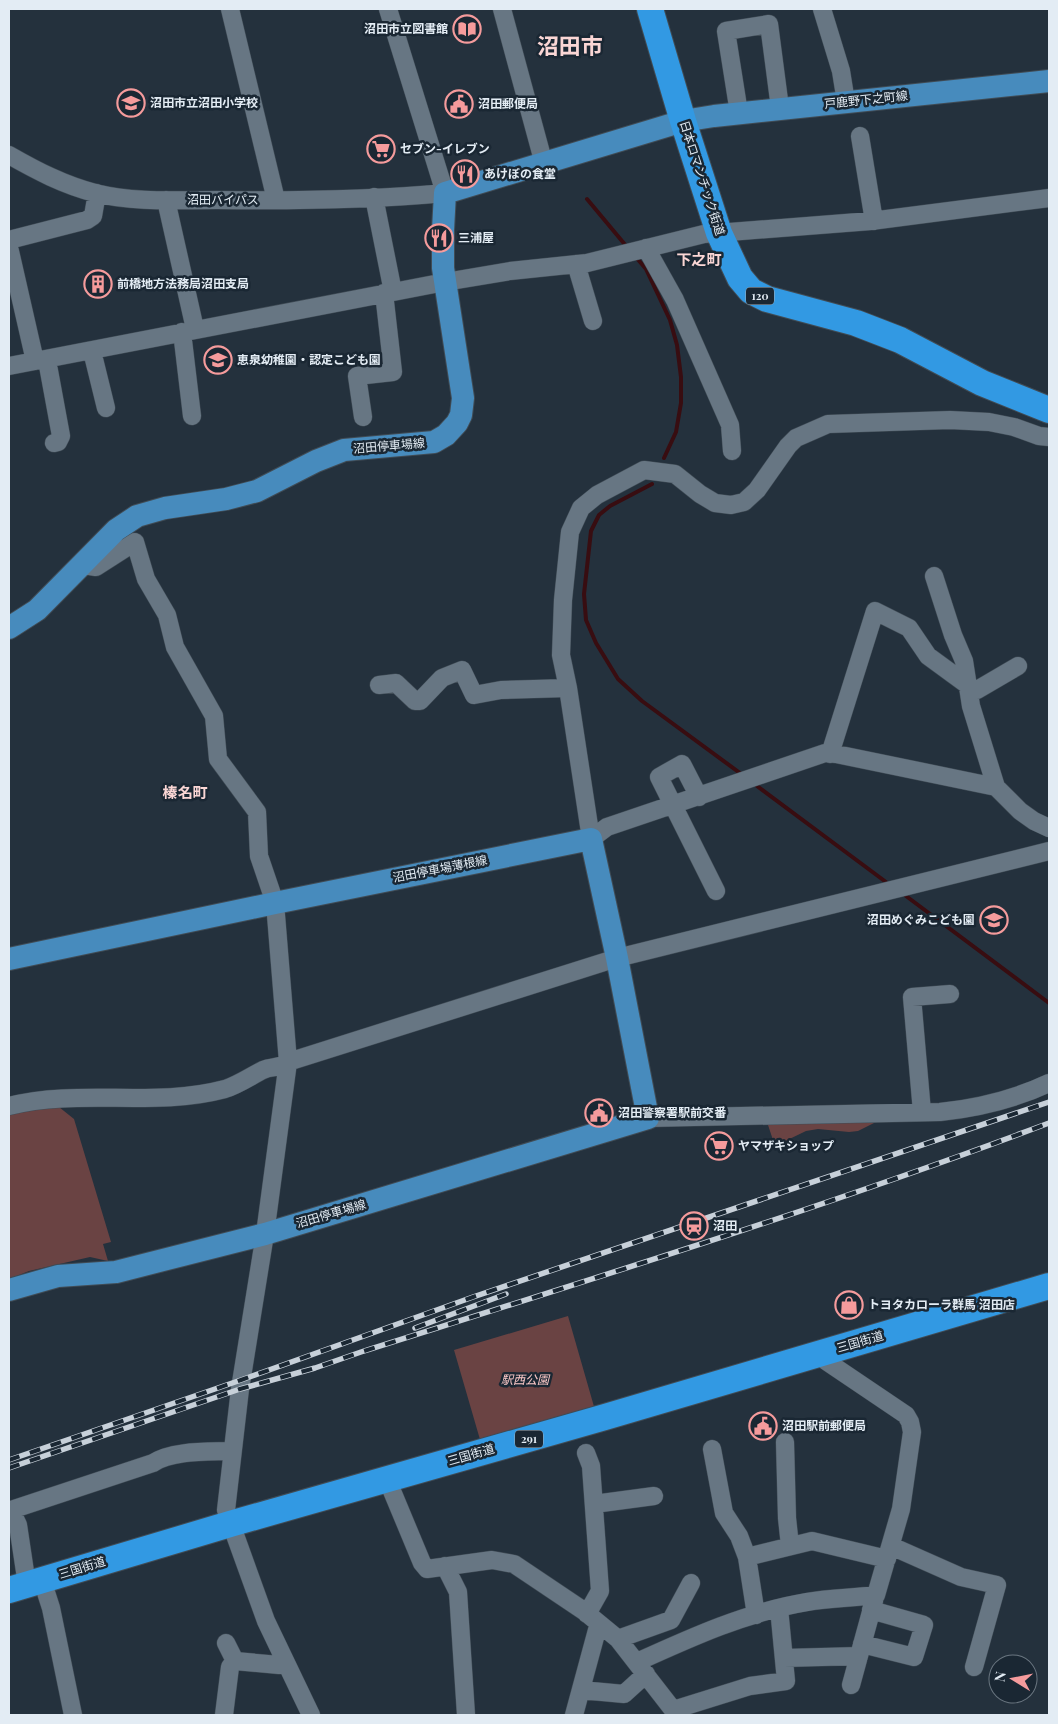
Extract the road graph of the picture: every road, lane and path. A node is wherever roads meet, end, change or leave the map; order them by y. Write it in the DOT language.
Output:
graph roads {
  1 [pos="230,9"];
  2 [pos="388,9"];
  3 [pos="502,9"];
  4 [pos="650,9"];
  5 [pos="822,9"];
  6 [pos="1049,81"];
  7 [pos="846,102"];
  8 [pos="780,108"];
  9 [pos="739,113"];
  10 [pos="683,121"];
  11 [pos="860,136"];
  12 [pos="9,155"];
  13 [pos="544,164"];
  14 [pos="97,193"];
  15 [pos="445,193"];
  16 [pos="374,197"];
  17 [pos="1049,198"];
  18 [pos="166,200"];
  19 [pos="276,200"];
  20 [pos="874,221"];
  21 [pos="719,233"];
  22 [pos="9,240"];
  23 [pos="9,247"];
  24 [pos="646,248"];
  25 [pos="576,264"];
  26 [pos="445,282"];
  27 [pos="389,293"];
  28 [pos="593,321"];
  29 [pos="189,331"];
  30 [pos="92,351"];
  31 [pos="41,360"];
  32 [pos="9,366"];
  33 [pos="106,408"];
  34 [pos="1049,410"];
  35 [pos="192,416"];
  36 [pos="363,417"];
  37 [pos="1049,437"];
  38 [pos="54,443"];
  39 [pos="732,451"];
  40 [pos="83,565"];
  41 [pos="934,576"];
  42 [pos="9,628"];
  43 [pos="1018,666"];
  44 [pos="379,685"];
  45 [pos="969,686"];
  46 [pos="568,688"];
  47 [pos="830,754"];
  48 [pos="996,787"];
  49 [pos="699,797"];
  50 [pos="674,805"];
  51 [pos="1049,828"];
  52 [pos="591,839"];
  53 [pos="1049,851"];
  54 [pos="716,892"];
  55 [pos="275,903"];
  56 [pos="617,958"];
  57 [pos="9,959"];
  58 [pos="950,994"];
  59 [pos="288,1062"];
  60 [pos="1049,1083"];
  61 [pos="9,1106"];
  62 [pos="922,1112"];
  63 [pos="648,1118"];
  64 [pos="265,1234"];
  65 [pos="1049,1286"];
  66 [pos="9,1290"];
  67 [pos="821,1353"];
  68 [pos="785,1442"];
  69 [pos="712,1449"];
  70 [pos="232,1451"];
  71 [pos="586,1453"];
  72 [pos="387,1480"];
  73 [pos="654,1496"];
  74 [pos="594,1504"];
  75 [pos="230,1524"];
  76 [pos="790,1546"];
  77 [pos="889,1553"];
  78 [pos="747,1557"];
  79 [pos="445,1566"];
  80 [pos="691,1583"];
  81 [pos="26,1585"];
  82 [pos="874,1603"];
  83 [pos="779,1608"];
  84 [pos="587,1614"];
  85 [pos="756,1615"];
  86 [pos="601,1625"];
  87 [pos="618,1639"];
  88 [pos="226,1643"];
  89 [pos="860,1650"];
  90 [pos="784,1658"];
  91 [pos="235,1661"];
  92 [pos="286,1664"];
  93 [pos="974,1667"];
  94 [pos="641,1668"];
  95 [pos="851,1685"];
  96 [pos="581,1690"];
  97 [pos="675,1713"];
  98 [pos="73,1715"];
  99 [pos="224,1715"];
  100 [pos="311,1715"];
  101 [pos="466,1715"];
  102 [pos="574,1715"];
  1 -- 19 [label="street"];
  2 -- 15 [label="street"];
  3 -- 13 [label="street"];
  4 -- 10 [label="highway, 日本ロマンチック街道 / 120"];
  5 -- 7 [label="street"];
  6 -- 7 [label="main road, 戸鹿野下之町線"];
  7 -- 8 [label="main road, 戸鹿野下之町線"];
  8 -- 9 [label="main road, 戸鹿野下之町線"];
  8 -- 9 [label="street"];
  9 -- 10 [label="main road, 戸鹿野下之町線"];
  10 -- 13 [label="main road"];
  10 -- 21 [label="highway, 日本ロマンチック街道 / 120"];
  11 -- 20 [label="street"];
  12 -- 14 [label="street, 沼田バイパス"];
  13 -- 15 [label="main road"];
  14 -- 18 [label="street, 沼田バイパス"];
  14 -- 22 [label="street"];
  15 -- 16 [label="street, 沼田バイパス"];
  15 -- 26 [label="main road, 沼田停車場線"];
  16 -- 19 [label="street, 沼田バイパス"];
  16 -- 27 [label="street"];
  17 -- 20 [label="street"];
  18 -- 19 [label="street, 沼田バイパス"];
  18 -- 29 [label="street"];
  20 -- 21 [label="street"];
  21 -- 24 [label="street"];
  21 -- 34 [label="highway, 日本ロマンチック街道 / 120"];
  23 -- 31 [label="street"];
  24 -- 25 [label="street"];
  24 -- 39 [label="street"];
  25 -- 26 [label="street"];
  25 -- 28 [label="street"];
  26 -- 27 [label="street"];
  26 -- 40 [label="main road, 沼田停車場線"];
  27 -- 29 [label="street"];
  27 -- 36 [label="street"];
  29 -- 30 [label="street"];
  29 -- 35 [label="street"];
  30 -- 31 [label="street"];
  30 -- 33 [label="street"];
  31 -- 32 [label="street"];
  31 -- 38 [label="street"];
  37 -- 46 [label="street"];
  40 -- 42 [label="main road, 沼田停車場線"];
  40 -- 55 [label="street"];
  41 -- 45 [label="street"];
  43 -- 45 [label="street"];
  44 -- 46 [label="street"];
  45 -- 47 [label="street"];
  45 -- 48 [label="street"];
  46 -- 52 [label="street"];
  47 -- 48 [label="street"];
  47 -- 49 [label="street"];
  48 -- 51 [label="street"];
  49 -- 50 [label="street"];
  49 -- 50 [label="street"];
  50 -- 52 [label="street"];
  50 -- 54 [label="street"];
  52 -- 55 [label="main road, 沼田停車場薄根線"];
  52 -- 56 [label="main road"];
  53 -- 56 [label="street"];
  55 -- 57 [label="main road, 沼田停車場薄根線"];
  55 -- 59 [label="street"];
  56 -- 59 [label="street"];
  56 -- 63 [label="main road"];
  58 -- 62 [label="street"];
  59 -- 61 [label="street"];
  59 -- 64 [label="street"];
  60 -- 62 [label="street"];
  62 -- 63 [label="street"];
  63 -- 64 [label="main road, 沼田停車場線"];
  64 -- 66 [label="main road, 沼田停車場線"];
  64 -- 70 [label="street"];
  65 -- 67 [label="highway, 三国街道 / 291"];
  67 -- 72 [label="highway, 三国街道 / 291"];
  67 -- 77 [label="street"];
  68 -- 76 [label="street"];
  69 -- 78 [label="street"];
  70 -- 75 [label="street"];
  70 -- 81 [label="street"];
  71 -- 74 [label="street"];
  72 -- 75 [label="highway, 三国街道 / 291"];
  72 -- 79 [label="street"];
  73 -- 74 [label="street"];
  74 -- 84 [label="street"];
  75 -- 81 [label="highway, 三国街道 / 291"];
  75 -- 92 [label="street"];
  76 -- 77 [label="street"];
  76 -- 78 [label="street"];
  77 -- 82 [label="street"];
  77 -- 93 [label="street"];
  78 -- 85 [label="street"];
  79 -- 84 [label="street"];
  79 -- 101 [label="street"];
  80 -- 87 [label="street"];
  81 -- 98 [label="street"];
  82 -- 83 [label="street"];
  82 -- 89 [label="street"];
  82 -- 89 [label="street"];
  83 -- 85 [label="street"];
  83 -- 90 [label="street"];
  84 -- 86 [label="street"];
  85 -- 94 [label="street"];
  86 -- 87 [label="street"];
  86 -- 96 [label="street"];
  87 -- 94 [label="street"];
  88 -- 91 [label="street"];
  89 -- 90 [label="street"];
  89 -- 95 [label="street"];
  90 -- 97 [label="street"];
  91 -- 92 [label="street"];
  91 -- 99 [label="street"];
  92 -- 100 [label="street"];
  94 -- 96 [label="street"];
  94 -- 97 [label="street"];
  96 -- 102 [label="street"];
}
